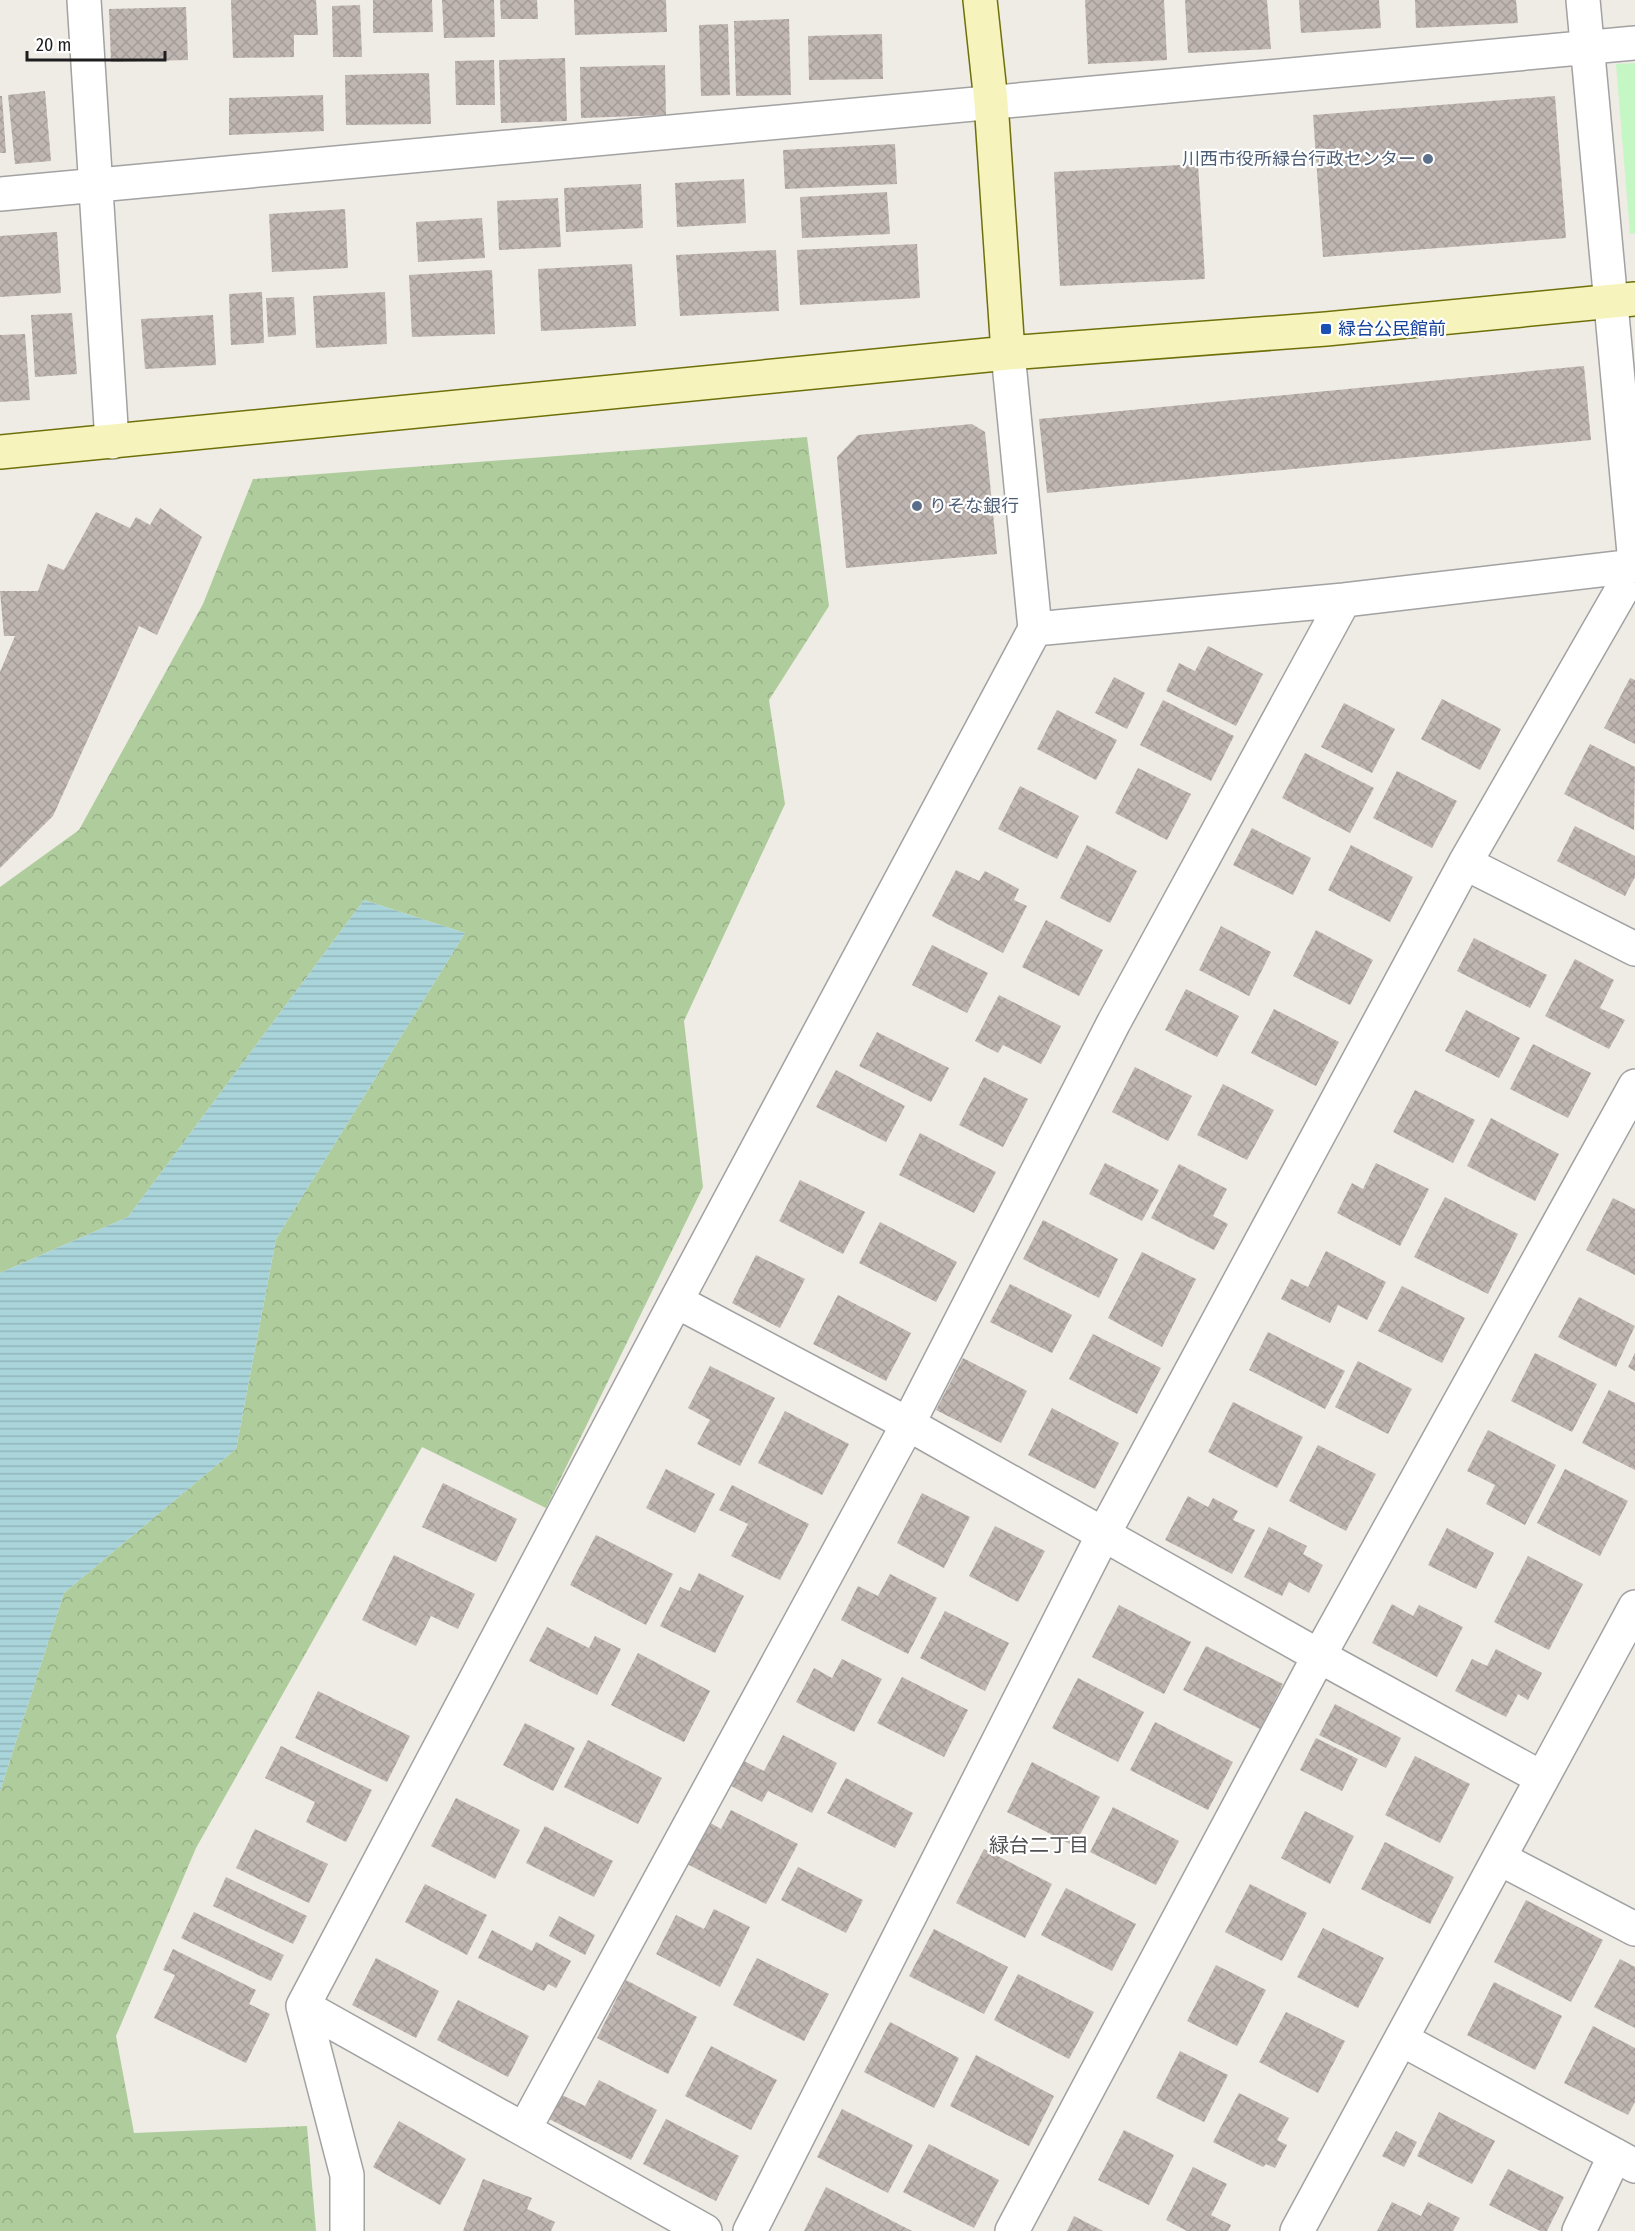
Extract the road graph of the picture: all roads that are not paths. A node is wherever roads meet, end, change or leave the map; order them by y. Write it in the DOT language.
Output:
graph roads {
  1 [pos="84,0"];
  2 [pos="980,0"];
  3 [pos="1583,0"];
  4 [pos="1635,43"];
  5 [pos="1587,48"];
  6 [pos="992,102"];
  7 [pos="97,185"];
  8 [pos="0,194"];
  9 [pos="1623,300"];
  10 [pos="1008,353"];
  11 [pos="112,442"];
  12 [pos="0,452"];
  13 [pos="1635,566"];
  14 [pos="1344,600"];
  15 [pos="1035,629"];
  16 [pos="1466,863"];
  17 [pos="1635,949"];
  18 [pos="1635,1086"];
  19 [pos="676,1301"];
  20 [pos="908,1424"];
  21 [pos="1104,1533"];
  22 [pos="1635,1607"];
  23 [pos="1319,1656"];
  24 [pos="1542,1778"];
  25 [pos="1499,1858"];
  26 [pos="1635,1929"];
  27 [pos="303,2006"];
  28 [pos="1401,2039"];
  29 [pos="525,2128"];
  30 [pos="1625,2161"];
  31 [pos="347,2231"];
  32 [pos="705,2231"];
  33 [pos="750,2231"];
  34 [pos="1012,2231"];
  35 [pos="1297,2231"];
  36 [pos="1579,2231"];
  1 -- 7 [label="street"];
  2 -- 6 [label="street"];
  3 -- 5 [label="street"];
  4 -- 5 [label="street"];
  5 -- 6 [label="street"];
  5 -- 9 [label="street"];
  6 -- 7 [label="street"];
  6 -- 10 [label="street"];
  7 -- 8 [label="street"];
  7 -- 11 [label="street"];
  9 -- 10 [label="street"];
  9 -- 13 [label="street"];
  10 -- 11 [label="street"];
  10 -- 15 [label="street"];
  11 -- 12 [label="street"];
  13 -- 14 [label="street"];
  13 -- 16 [label="street"];
  14 -- 15 [label="street"];
  14 -- 20 [label="street"];
  15 -- 19 [label="street"];
  16 -- 17 [label="street"];
  16 -- 21 [label="street"];
  18 -- 23 [label="street"];
  19 -- 20 [label="street"];
  19 -- 27 [label="street"];
  20 -- 21 [label="street"];
  20 -- 29 [label="street"];
  21 -- 23 [label="street"];
  21 -- 33 [label="street"];
  22 -- 24 [label="street"];
  23 -- 24 [label="street"];
  23 -- 34 [label="street"];
  24 -- 25 [label="street"];
  25 -- 26 [label="street"];
  25 -- 28 [label="street"];
  27 -- 29 [label="street"];
  27 -- 31 [label="street"];
  28 -- 30 [label="street"];
  28 -- 35 [label="street"];
  29 -- 32 [label="street"];
  30 -- 36 [label="street"];
}
